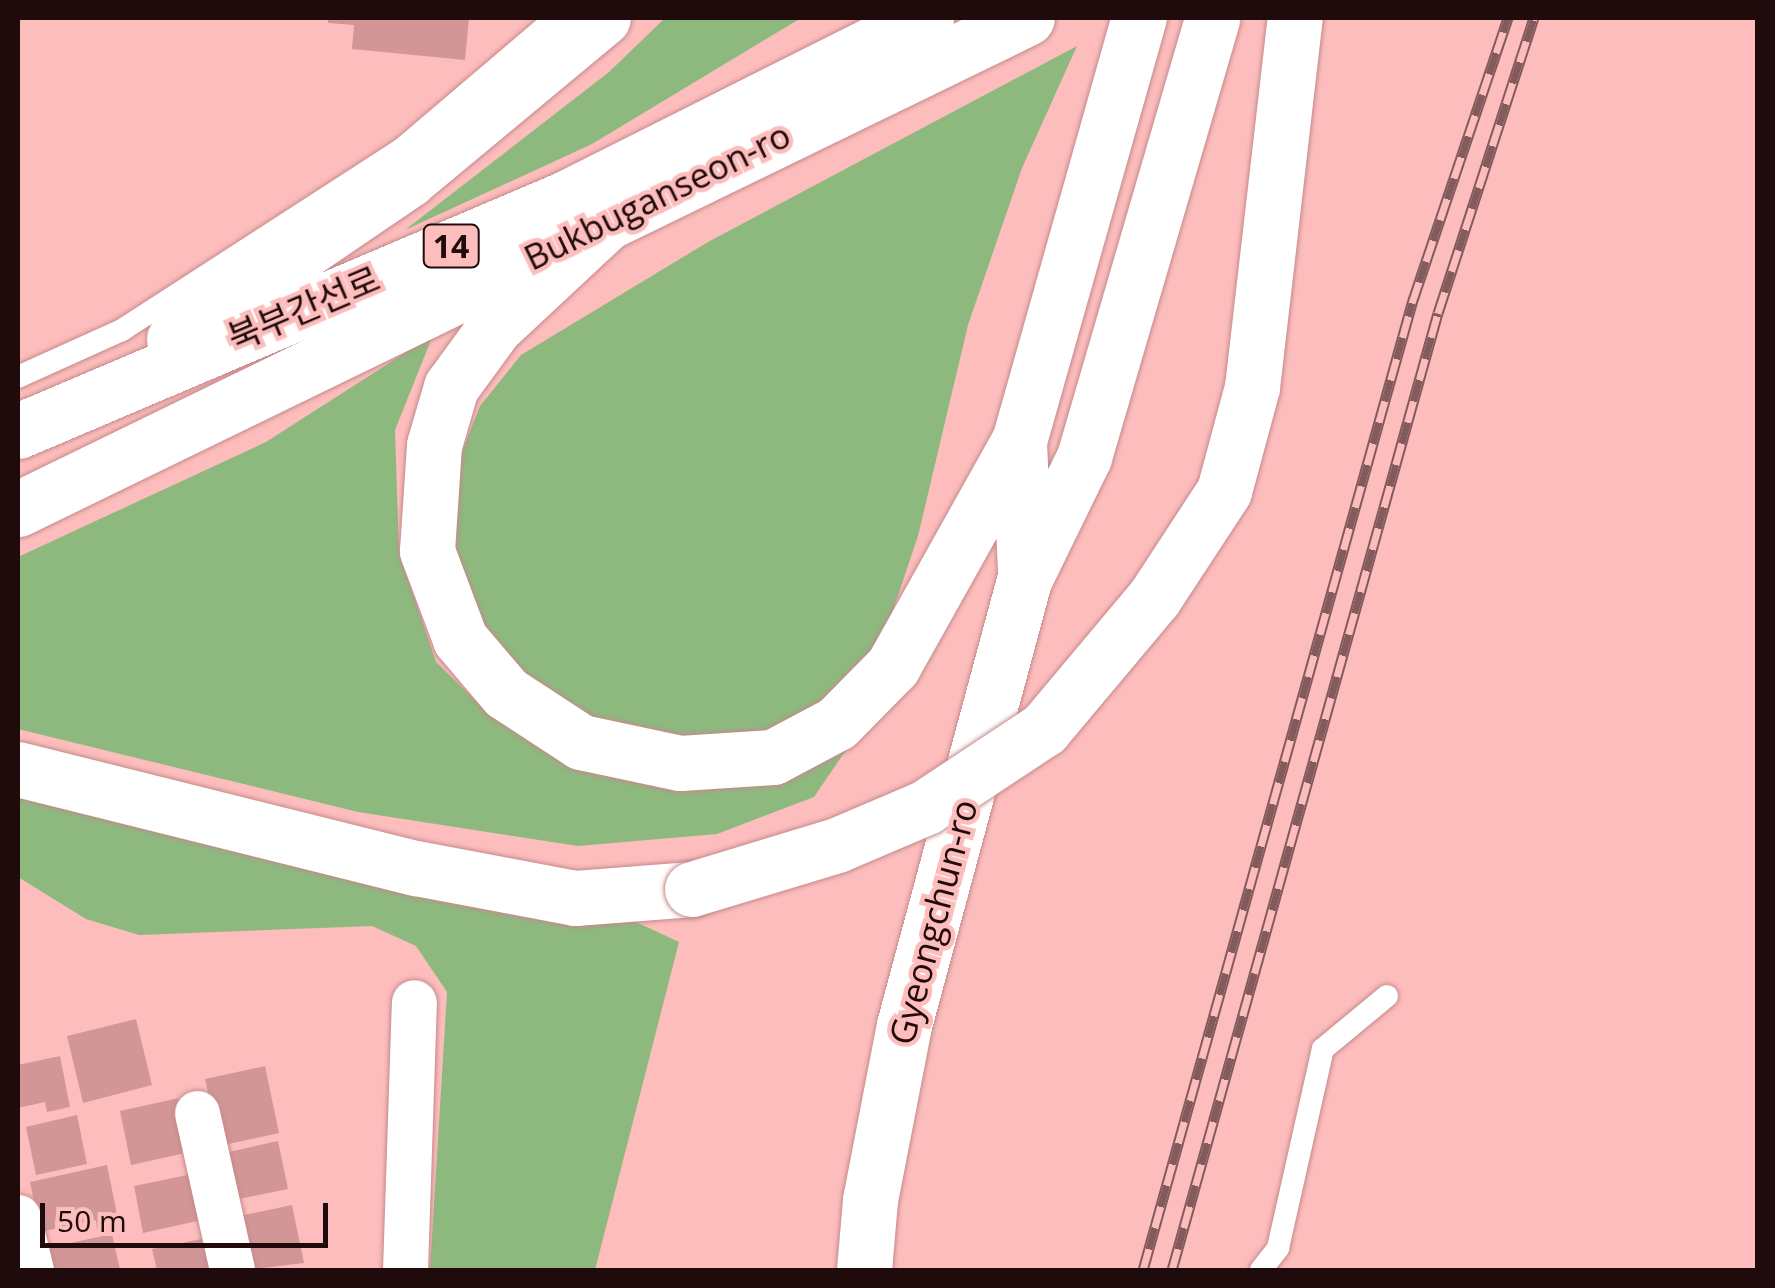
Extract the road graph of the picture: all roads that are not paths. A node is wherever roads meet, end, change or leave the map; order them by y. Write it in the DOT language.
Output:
graph roads {
  1 [pos="556,18"];
  2 [pos="603,18"];
  3 [pos="926,18"];
  4 [pos="1027,18"];
  5 [pos="1139,18"];
  6 [pos="1212,18"];
  7 [pos="1295,18"];
  8 [pos="802,74"];
  9 [pos="616,215"];
  10 [pos="18,377"];
  11 [pos="91,398"];
  12 [pos="18,431"];
  13 [pos="1019,440"];
  14 [pos="18,509"];
  15 [pos="1025,578"];
  16 [pos="18,769"];
  17 [pos="1387,996"];
  18 [pos="414,1002"];
  19 [pos="197,1113"];
  20 [pos="18,1216"];
  21 [pos="31,1270"];
  22 [pos="232,1270"];
  23 [pos="405,1270"];
  24 [pos="864,1270"];
  25 [pos="1261,1270"];
  1 -- 10 [label="lane"];
  2 -- 11 [label="main road"];
  3 -- 8 [label="main road, Bukbuganseon-ro / 14"];
  4 -- 9 [label="main road, Bukbuganseon-ro / 14"];
  5 -- 13 [label="main road, Gyeongchun-ro"];
  6 -- 15 [label="main road, Gyeongchun-ro"];
  7 -- 16 [label="main road, bridge"];
  8 -- 11 [label="main road, 북부간선로 / 14"];
  9 -- 13 [label="main road"];
  9 -- 14 [label="main road, Bukbuganseon-ro / 14"];
  11 -- 12 [label="main road, 북부간선로 / 14"];
  13 -- 15 [label="main road, Gyeongchun-ro"];
  15 -- 24 [label="main road, Gyeongchun-ro"];
  17 -- 25 [label="lane"];
  18 -- 23 [label="street"];
  19 -- 22 [label="street"];
  20 -- 21 [label="street"];
}
